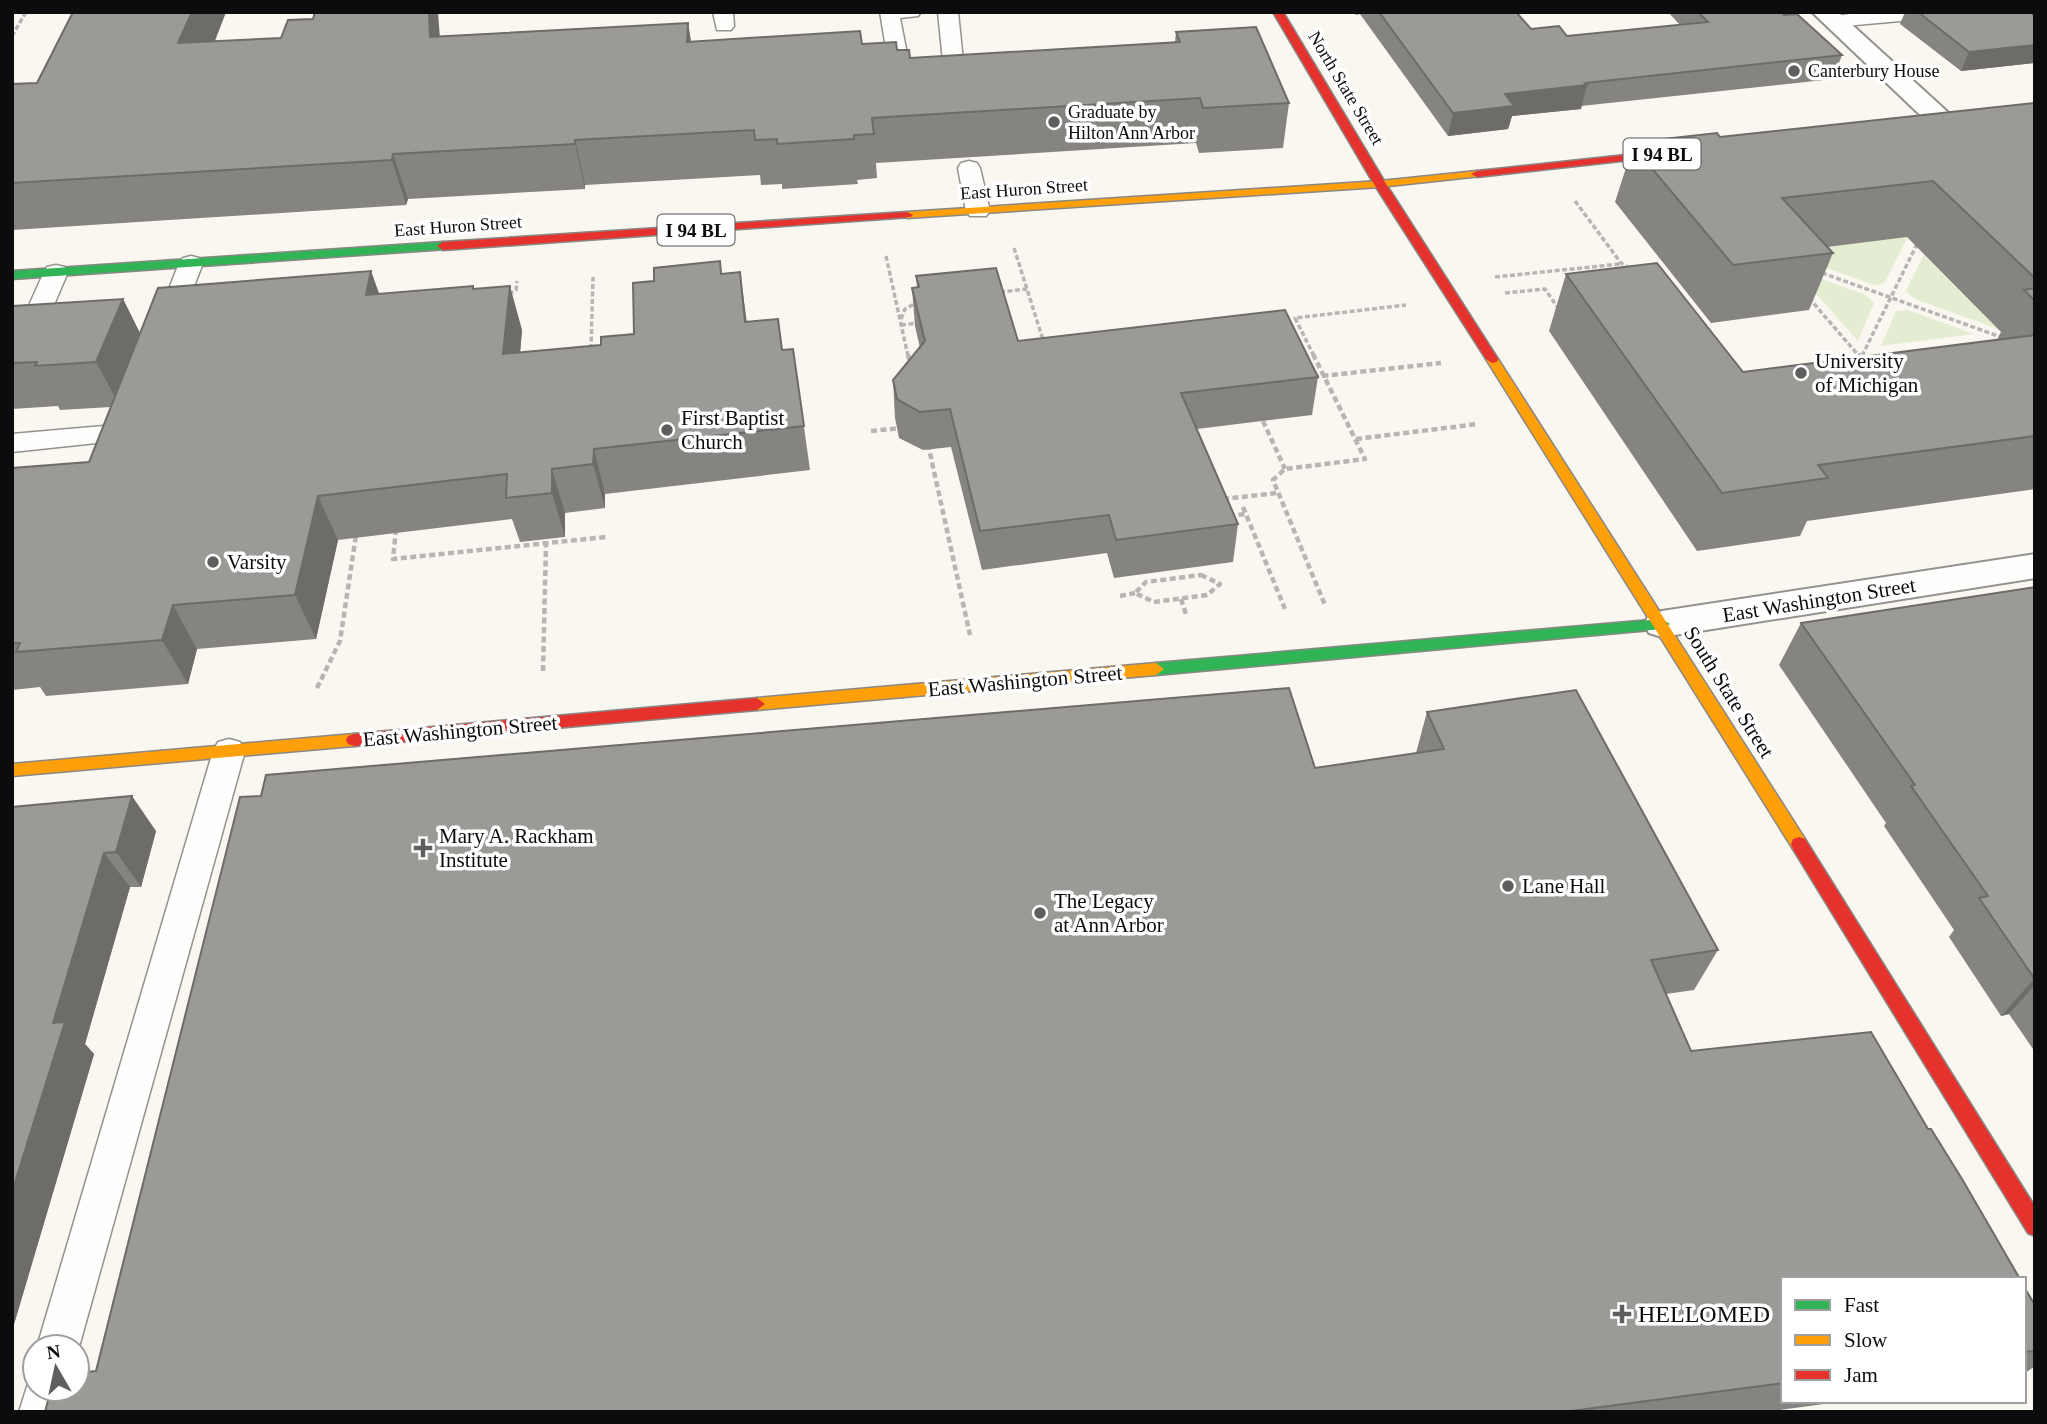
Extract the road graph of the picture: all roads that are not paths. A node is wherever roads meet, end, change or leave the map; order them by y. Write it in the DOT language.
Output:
graph roads {
  1 [pos="911,12"];
  2 [pos="948,12"];
  3 [pos="1278,12"];
  4 [pos="1933,12"];
  5 [pos="1829,17"];
  6 [pos="953,61"];
  7 [pos="859,62"];
  8 [pos="1950,122"];
  9 [pos="1916,126"];
  10 [pos="1697,150"];
  11 [pos="969,168"];
  12 [pos="1380,184"];
  13 [pos="978,211"];
  14 [pos="191,263"];
  15 [pos="56,272"];
  16 [pos="12,275"];
  17 [pos="160,343"];
  18 [pos="12,373"];
  19 [pos="140,394"];
  20 [pos="12,443"];
  21 [pos="2035,566"];
  22 [pos="1662,624"];
  23 [pos="229,751"];
  24 [pos="12,770"];
  25 [pos="2035,1226"];
  26 [pos="62,1333"];
  1 -- 7 [label="lane"];
  2 -- 6 [label="lane"];
  3 -- 12 [label="main road, North State Street"];
  4 -- 5 [label="lane"];
  5 -- 8 [label="street"];
  8 -- 9 [label="main road"];
  10 -- 12 [label="main road, East Huron Street / I 94 BL"];
  11 -- 13 [label="lane"];
  12 -- 13 [label="main road, East Huron Street / I 94 BL"];
  12 -- 22 [label="main road, South State Street"];
  13 -- 14 [label="main road, East Huron Street / I 94 BL"];
  14 -- 15 [label="main road, East Huron Street / I 94 BL"];
  14 -- 17 [label="lane"];
  15 -- 16 [label="main road, East Huron Street / I 94 BL"];
  15 -- 18 [label="lane"];
  19 -- 20 [label="lane"];
  21 -- 22 [label="street, East Washington Street"];
  22 -- 23 [label="main road, East Washington Street"];
  22 -- 25 [label="main road, South State Street"];
  23 -- 24 [label="main road, East Washington Street"];
  23 -- 26 [label="lane"];
}
